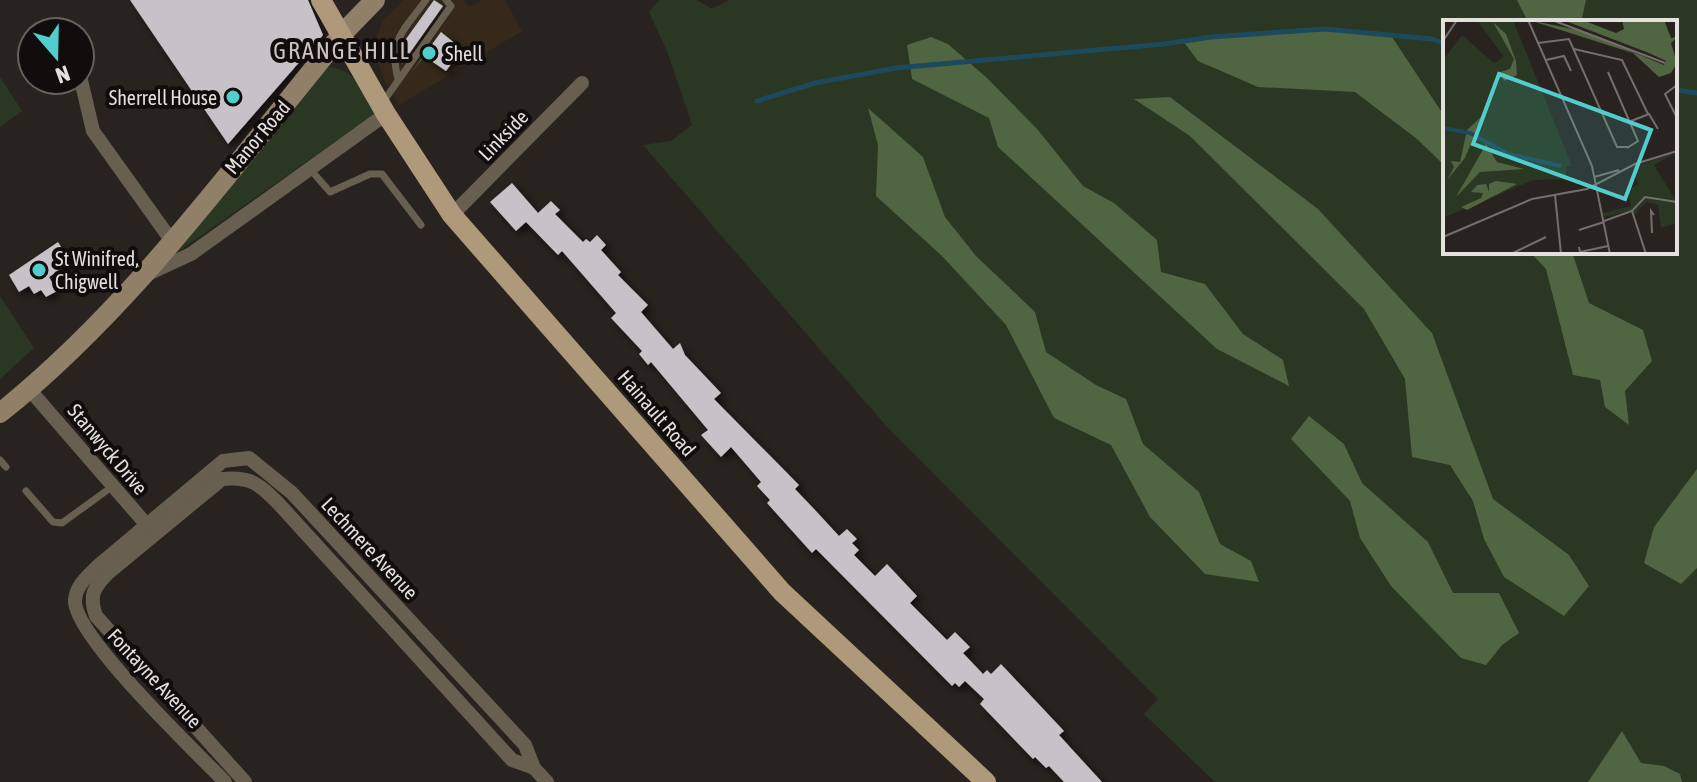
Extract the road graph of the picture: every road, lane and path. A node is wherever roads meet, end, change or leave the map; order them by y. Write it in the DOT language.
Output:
graph roads {
  1 [pos="321,0"];
  2 [pos="375,0"];
  3 [pos="426,0"];
  4 [pos="446,0"];
  5 [pos="343,33"];
  6 [pos="398,79"];
  7 [pos="582,83"];
  8 [pos="85,96"];
  9 [pos="384,109"];
  10 [pos="310,169"];
  11 [pos="452,215"];
  12 [pos="421,225"];
  13 [pos="171,240"];
  14 [pos="141,277"];
  15 [pos="29,389"];
  16 [pos="0,413"];
  17 [pos="0,460"];
  18 [pos="6,467"];
  19 [pos="113,486"];
  20 [pos="26,491"];
  21 [pos="292,493"];
  22 [pos="279,504"];
  23 [pos="150,530"];
  24 [pos="408,619"];
  25 [pos="395,632"];
  26 [pos="117,642"];
  27 [pos="103,653"];
  28 [pos="534,768"];
  29 [pos="240,780"];
  30 [pos="225,782"];
  31 [pos="547,782"];
  32 [pos="986,782"];
  1 -- 5 [label="main road, Hainault Road"];
  2 -- 5 [label="main road, Manor Road"];
  3 -- 6 [label="lane"];
  4 -- 6 [label="lane"];
  5 -- 9 [label="main road, Hainault Road"];
  5 -- 13 [label="main road, Manor Road"];
  6 -- 9 [label="lane"];
  7 -- 11 [label="street, Linkside"];
  8 -- 13 [label="street"];
  9 -- 10 [label="street, Manor Road"];
  9 -- 11 [label="main road, Hainault Road"];
  10 -- 12 [label="lane"];
  10 -- 14 [label="street, Manor Road"];
  11 -- 32 [label="main road, Hainault Road"];
  13 -- 14 [label="main road, Manor Road"];
  14 -- 15 [label="main road, Manor Road"];
  15 -- 16 [label="main road, Manor Road"];
  15 -- 19 [label="street, Stanwyck Drive"];
  17 -- 18 [label="lane"];
  19 -- 20 [label="lane"];
  19 -- 23 [label="street, Stanwyck Drive"];
  21 -- 22 [label="street"];
  21 -- 23 [label="street, Lechmere Avenue"];
  21 -- 24 [label="street, Lechmere Avenue"];
  22 -- 23 [label="street, Lechmere Avenue"];
  22 -- 25 [label="street, Lechmere Avenue"];
  23 -- 26 [label="street, Fontayne Avenue"];
  23 -- 27 [label="street, Fontayne Avenue"];
  24 -- 25 [label="street"];
  24 -- 28 [label="street, Lechmere Avenue"];
  25 -- 28 [label="street, Lechmere Avenue"];
  26 -- 27 [label="street"];
  26 -- 29 [label="street, Fontayne Avenue"];
  27 -- 30 [label="street, Fontayne Avenue"];
  28 -- 31 [label="street, Lechmere Avenue"];
}
